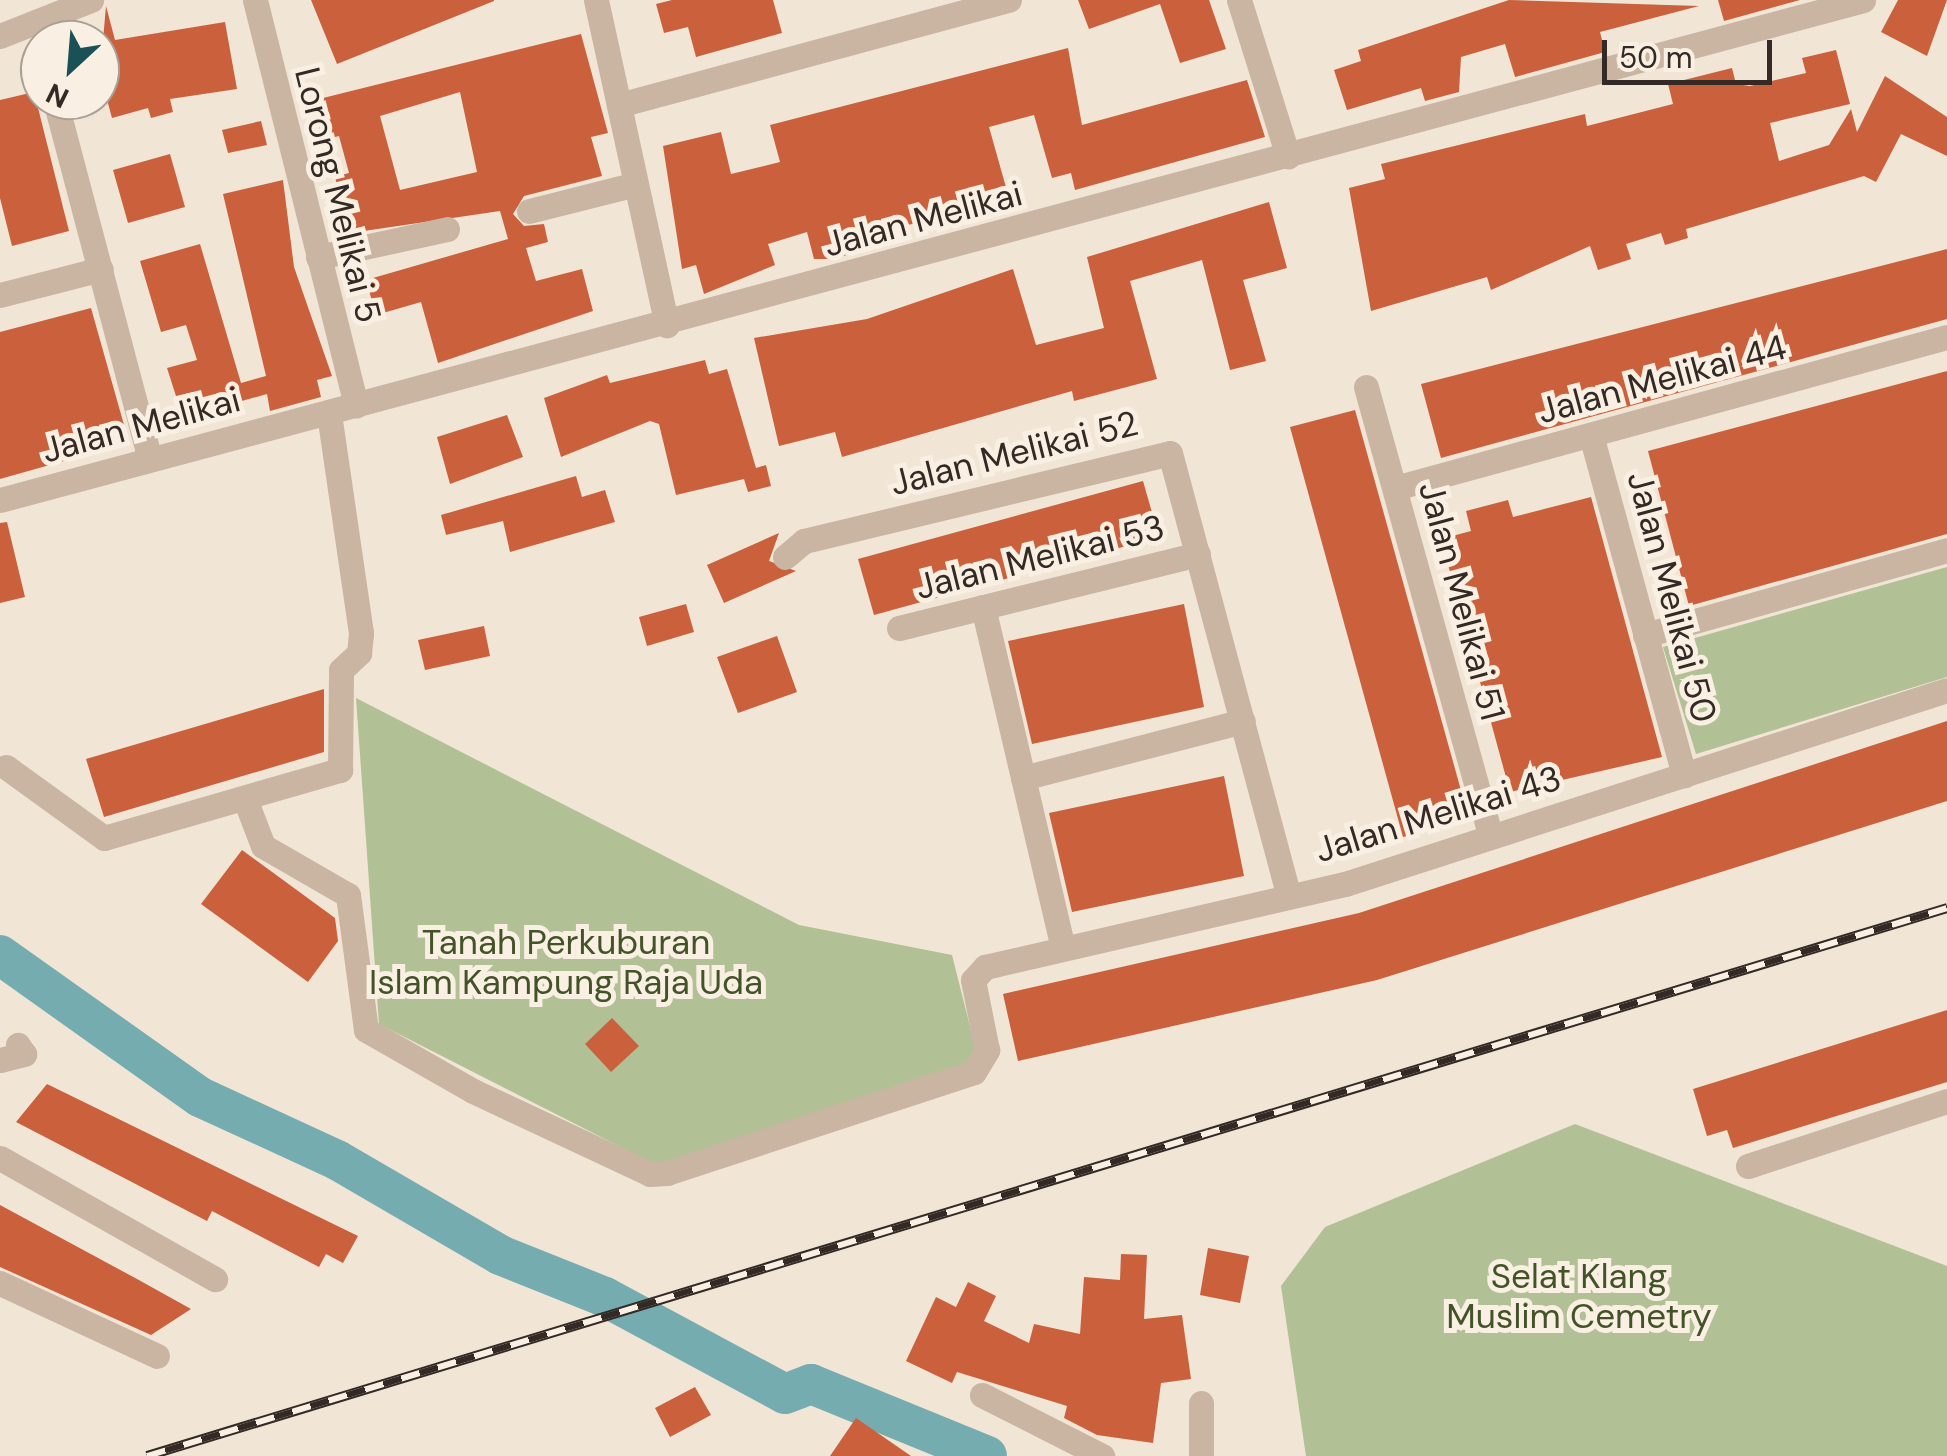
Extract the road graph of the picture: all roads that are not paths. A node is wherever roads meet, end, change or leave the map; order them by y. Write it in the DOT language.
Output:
graph roads {
  1 [pos="91,0"];
  2 [pos="255,0"];
  3 [pos="596,0"];
  4 [pos="1009,0"];
  5 [pos="1239,0"];
  6 [pos="1863,0"];
  7 [pos="61,20"];
  8 [pos="619,105"];
  9 [pos="60,120"];
  10 [pos="1288,156"];
  11 [pos="636,184"];
  12 [pos="529,211"];
  13 [pos="447,230"];
  14 [pos="318,257"];
  15 [pos="101,269"];
  16 [pos="0,295"];
  17 [pos="666,325"];
  18 [pos="1947,337"];
  19 [pos="1366,387"];
  20 [pos="356,406"];
  21 [pos="330,414"];
  22 [pos="1591,435"];
  23 [pos="149,455"];
  24 [pos="1395,488"];
  25 [pos="0,500"];
  26 [pos="1947,550"];
  27 [pos="1198,554"];
  28 [pos="785,557"];
  29 [pos="983,608"];
  30 [pos="899,628"];
  31 [pos="1646,636"];
  32 [pos="1947,690"];
  33 [pos="1243,721"];
  34 [pos="6,767"];
  35 [pos="1684,776"];
  36 [pos="1023,778"];
  37 [pos="245,799"];
  38 [pos="1490,834"];
  39 [pos="1288,892"];
  40 [pos="1063,947"];
  41 [pos="1947,1101"];
  42 [pos="0,1158"];
  43 [pos="1748,1166"];
  44 [pos="215,1280"];
  45 [pos="0,1283"];
  46 [pos="157,1356"];
  47 [pos="982,1396"];
  48 [pos="1201,1403"];
  49 [pos="1102,1456"];
  50 [pos="1201,1456"];
  1 -- 7 [label="street"];
  2 -- 14 [label="street, Lorong Melikai 5"];
  3 -- 8 [label="street"];
  4 -- 8 [label="street"];
  5 -- 10 [label="street"];
  6 -- 10 [label="street, Jalan Melikai"];
  8 -- 11 [label="street"];
  9 -- 15 [label="street"];
  10 -- 17 [label="street, Jalan Melikai"];
  11 -- 12 [label="street"];
  11 -- 17 [label="street"];
  13 -- 14 [label="street"];
  14 -- 20 [label="street, Lorong Melikai 5"];
  15 -- 16 [label="street"];
  15 -- 23 [label="street"];
  17 -- 20 [label="street, Jalan Melikai"];
  18 -- 22 [label="street, Jalan Melikai 44"];
  19 -- 24 [label="street, Jalan Melikai 51"];
  20 -- 21 [label="street, Jalan Melikai"];
  21 -- 23 [label="street, Jalan Melikai"];
  21 -- 37 [label="street"];
  22 -- 24 [label="street, Jalan Melikai 44"];
  22 -- 31 [label="street, Jalan Melikai 50"];
  23 -- 25 [label="street, Jalan Melikai"];
  24 -- 38 [label="street, Jalan Melikai 51"];
  26 -- 31 [label="street"];
  27 -- 28 [label="street, Jalan Melikai 52"];
  27 -- 29 [label="street, Jalan Melikai 53"];
  27 -- 33 [label="street, Jalan Melikai 52"];
  29 -- 30 [label="street, Jalan Melikai 53"];
  29 -- 36 [label="street"];
  31 -- 35 [label="street, Jalan Melikai 50"];
  32 -- 35 [label="street, Jalan Melikai 43"];
  33 -- 36 [label="street"];
  33 -- 39 [label="street, Jalan Melikai 52"];
  34 -- 37 [label="street"];
  35 -- 38 [label="street, Jalan Melikai 43"];
  36 -- 40 [label="street"];
  37 -- 40 [label="street, Jalan Melikai 43"];
  38 -- 39 [label="street, Jalan Melikai 43"];
  39 -- 40 [label="street, Jalan Melikai 43"];
  41 -- 43 [label="street"];
  42 -- 44 [label="street"];
  45 -- 46 [label="street"];
  47 -- 49 [label="street"];
  48 -- 50 [label="street"];
}
